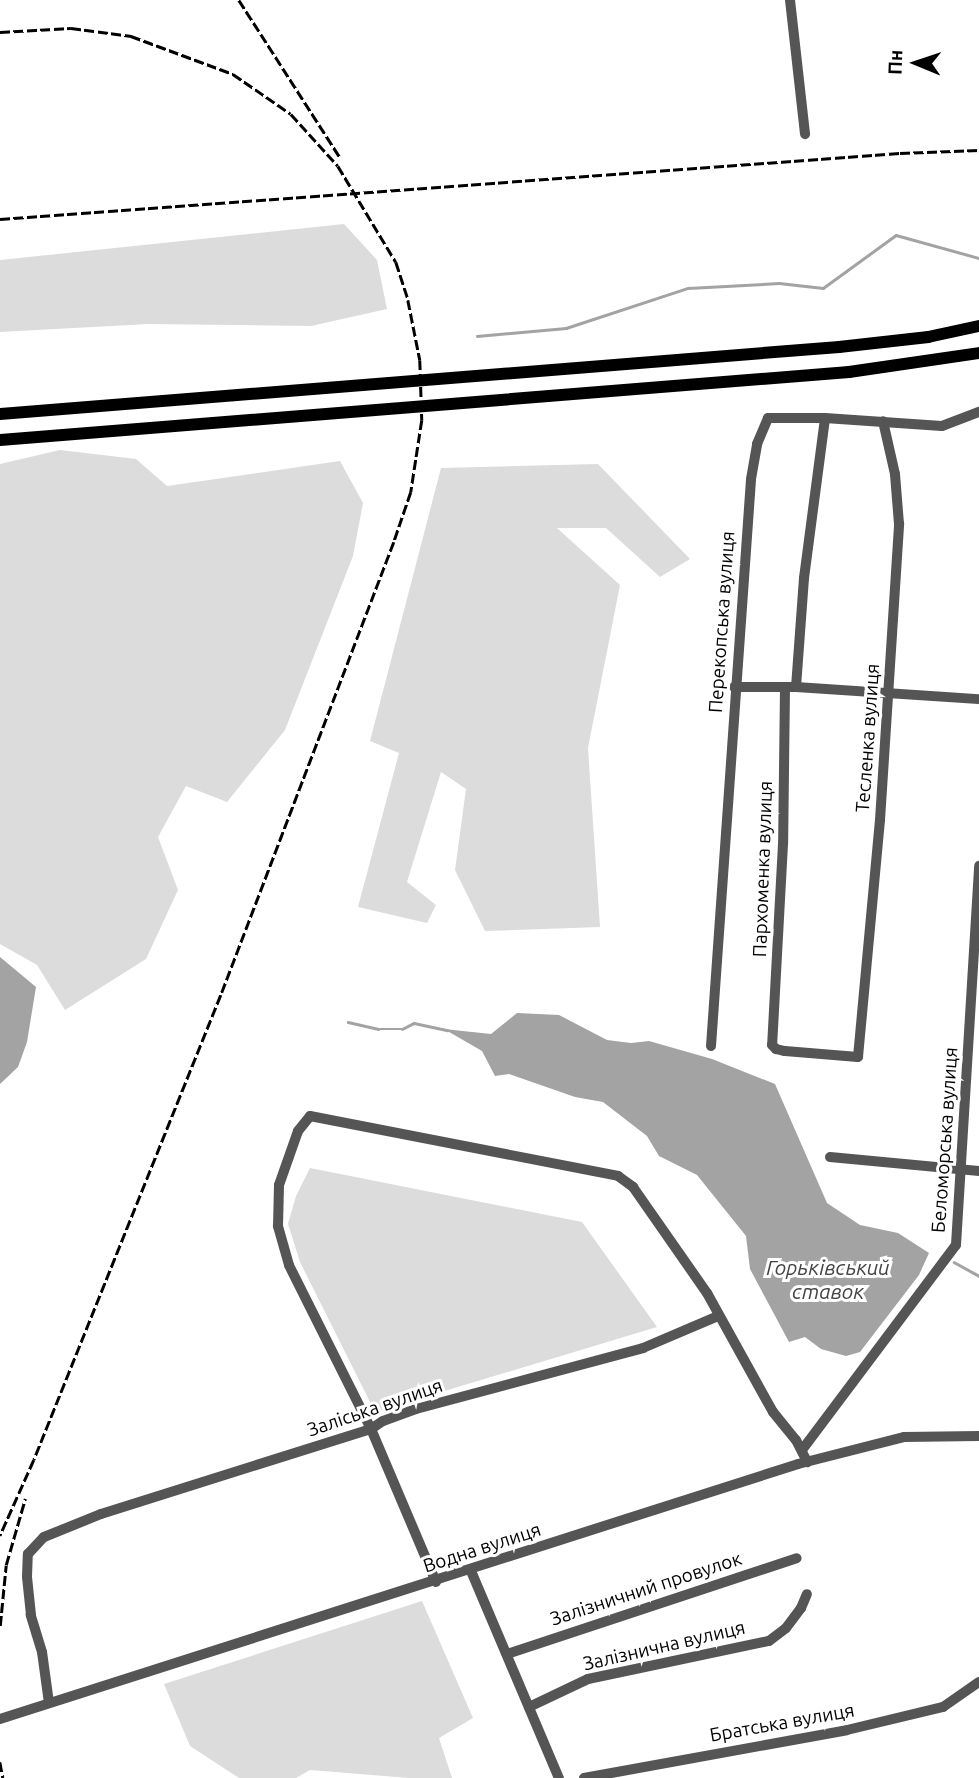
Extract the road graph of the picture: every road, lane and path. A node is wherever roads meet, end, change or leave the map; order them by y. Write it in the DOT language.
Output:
graph roads {
  1 [pos="790,0"];
  2 [pos="805,134"];
  3 [pos="979,326"];
  4 [pos="979,353"];
  5 [pos="979,412"];
  6 [pos="0,414"];
  7 [pos="824,418"];
  8 [pos="883,421"];
  9 [pos="0,440"];
  10 [pos="734,687"];
  11 [pos="791,687"];
  12 [pos="889,692"];
  13 [pos="979,699"];
  14 [pos="979,866"];
  15 [pos="711,1045"];
  16 [pos="858,1057"];
  17 [pos="830,1157"];
  18 [pos="960,1170"];
  19 [pos="979,1171"];
  20 [pos="718,1316"];
  21 [pos="371,1429"];
  22 [pos="979,1436"];
  23 [pos="802,1450"];
  24 [pos="807,1462"];
  25 [pos="797,1558"];
  26 [pos="471,1571"];
  27 [pos="436,1582"];
  28 [pos="807,1594"];
  29 [pos="506,1654"];
  30 [pos="979,1682"];
  31 [pos="49,1703"];
  32 [pos="528,1707"];
  33 [pos="0,1719"];
  34 [pos="559,1778"];
  35 [pos="584,1778"];
  1 -- 2 [label="street"];
  3 -- 6 [label="main road"];
  4 -- 9 [label="main road"];
  5 -- 8 [label="street, Перекопська вулиця"];
  7 -- 8 [label="street, Перекопська вулиця"];
  7 -- 10 [label="street, Перекопська вулиця"];
  7 -- 11 [label="street, Пархоменка вулиця"];
  8 -- 12 [label="street, Тесленка вулиця"];
  10 -- 11 [label="street"];
  10 -- 15 [label="street, Перекопська вулиця"];
  11 -- 12 [label="street"];
  11 -- 16 [label="street, Пархоменка вулиця"];
  12 -- 13 [label="street"];
  12 -- 16 [label="street, Тесленка вулиця"];
  14 -- 18 [label="street, Беломорська вулиця"];
  17 -- 18 [label="street"];
  18 -- 19 [label="street"];
  18 -- 23 [label="street, Беломорська вулиця"];
  20 -- 21 [label="street, Заліська вулиця"];
  20 -- 21 [label="street"];
  20 -- 23 [label="street"];
  21 -- 27 [label="street"];
  21 -- 31 [label="street, Заліська вулиця"];
  22 -- 24 [label="street, Водна вулиця"];
  23 -- 24 [label="street"];
  24 -- 26 [label="street, Водна вулиця"];
  25 -- 29 [label="street, Залізничний провулок"];
  26 -- 27 [label="street, Водна вулиця"];
  26 -- 29 [label="street"];
  27 -- 31 [label="street, Водна вулиця"];
  28 -- 32 [label="street, Залізнична вулиця"];
  29 -- 32 [label="street"];
  30 -- 35 [label="street, Братська вулиця"];
  31 -- 33 [label="street, Водна вулиця"];
  32 -- 34 [label="street"];
}
